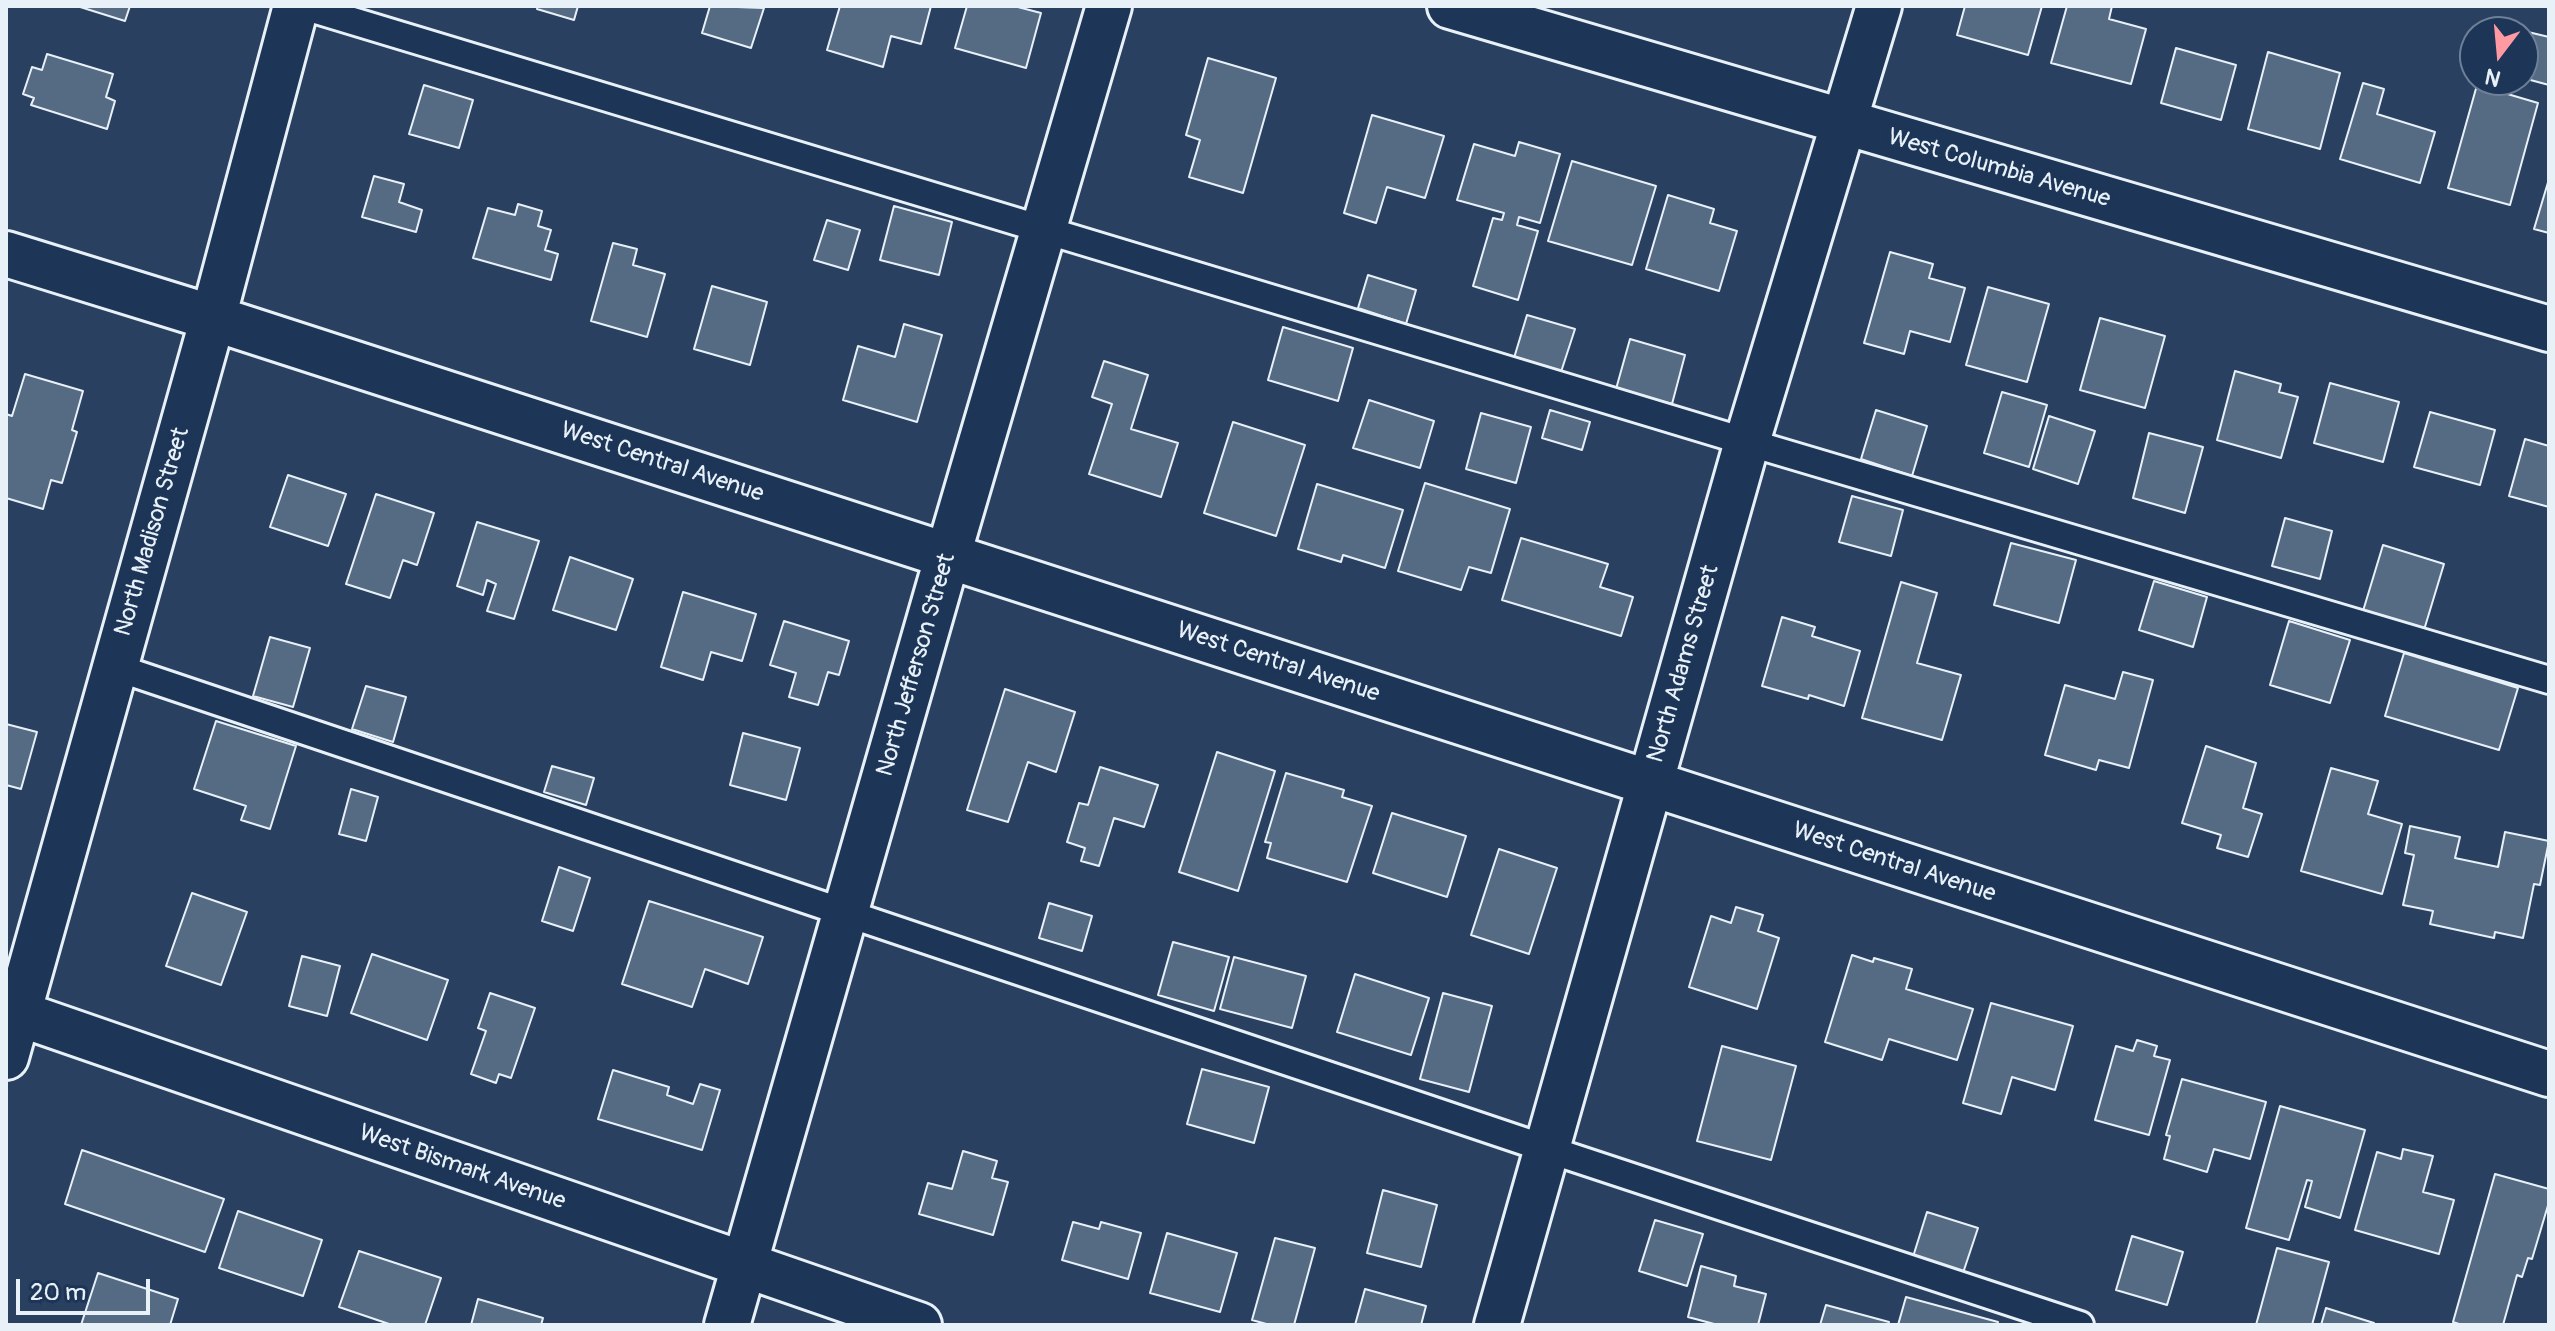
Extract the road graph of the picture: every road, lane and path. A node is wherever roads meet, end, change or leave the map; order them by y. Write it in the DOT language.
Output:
graph roads {
  1 [pos="296,6"];
  2 [pos="303,6"];
  3 [pos="1109,6"];
  4 [pos="1450,6"];
  5 [pos="1879,6"];
  6 [pos="1844,124"];
  7 [pos="1044,229"];
  8 [pos="6,254"];
  9 [pos="213,318"];
  10 [pos="2549,329"];
  11 [pos="1747,442"];
  12 [pos="948,555"];
  13 [pos="115,667"];
  14 [pos="2549,680"];
  15 [pos="1649,784"];
  16 [pos="845,914"];
  17 [pos="12,1011"];
  18 [pos="6,1057"];
  19 [pos="2549,1074"];
  20 [pos="1547,1149"];
  21 [pos="744,1266"];
  22 [pos="727,1325"];
  23 [pos="919,1325"];
  24 [pos="1497,1325"];
  25 [pos="2080,1325"];
  1 -- 9 [label="street, North Madison Street"];
  2 -- 7 [label="lane"];
  3 -- 7 [label="street, North Jefferson Street"];
  4 -- 6 [label="street, West Columbia Avenue"];
  5 -- 6 [label="street, North Adams Street"];
  6 -- 10 [label="street, West Columbia Avenue"];
  6 -- 11 [label="street, North Adams Street"];
  7 -- 11 [label="lane"];
  7 -- 12 [label="street, North Jefferson Street"];
  8 -- 9 [label="street, West Central Avenue"];
  9 -- 12 [label="street, West Central Avenue"];
  9 -- 13 [label="street, North Madison Street"];
  11 -- 14 [label="lane"];
  11 -- 15 [label="street, North Adams Street"];
  12 -- 15 [label="street, West Central Avenue"];
  12 -- 16 [label="street, North Jefferson Street"];
  13 -- 16 [label="lane"];
  13 -- 17 [label="street, North Madison Street"];
  15 -- 19 [label="street, West Central Avenue"];
  15 -- 20 [label="street, North Adams Street"];
  16 -- 20 [label="lane"];
  16 -- 21 [label="street, North Jefferson Street"];
  17 -- 18 [label="street, North Madison Street"];
  17 -- 21 [label="street, West Bismark Avenue"];
  20 -- 24 [label="street, North Adams Street"];
  20 -- 25 [label="lane"];
  21 -- 22 [label="street, North Jefferson Street"];
  21 -- 23 [label="street, West Bismark Avenue"];
}
